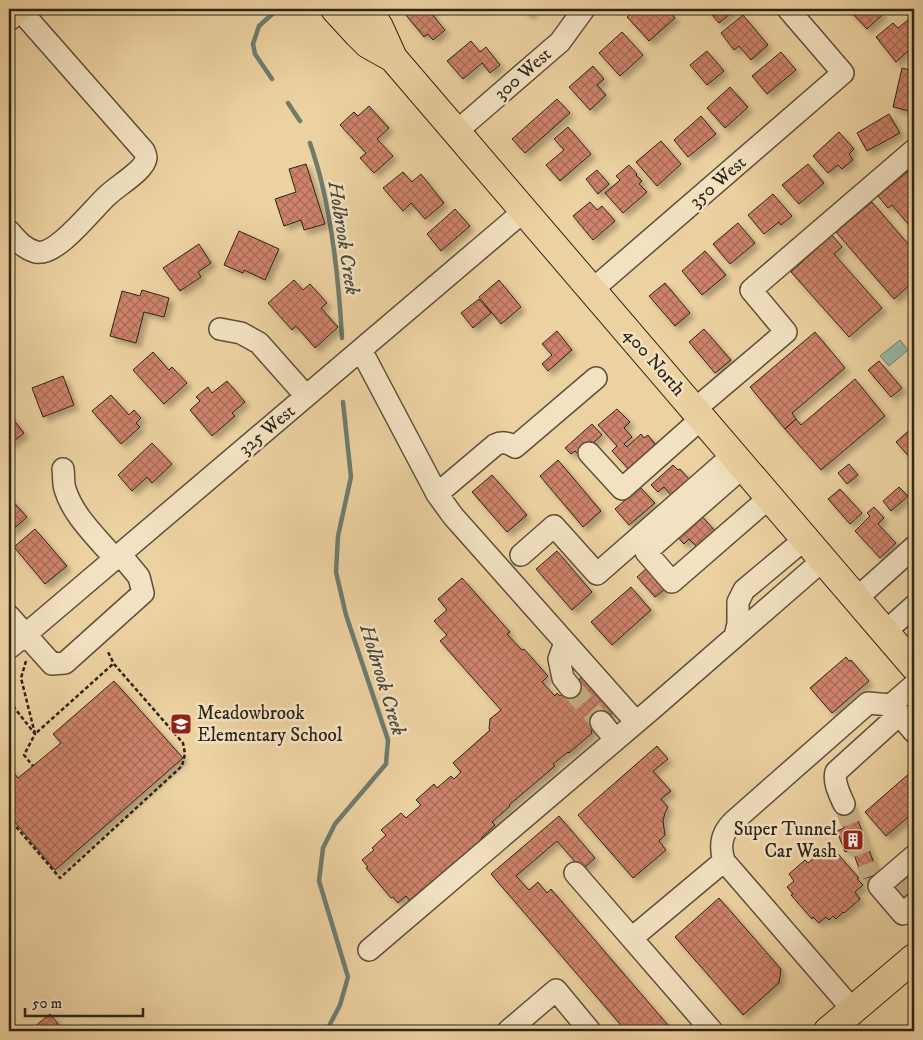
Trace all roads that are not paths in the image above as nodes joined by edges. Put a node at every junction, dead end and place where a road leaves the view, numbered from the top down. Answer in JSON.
{"nodes":[{"id":1,"x":18,"y":9,"type":"edge"},
{"id":2,"x":335,"y":9,"type":"edge"},
{"id":3,"x":368,"y":9,"type":"edge"},
{"id":4,"x":584,"y":9,"type":"edge"},
{"id":5,"x":788,"y":9,"type":"edge"},
{"id":6,"x":9,"y":16,"type":"edge"},
{"id":7,"x":393,"y":58,"type":"junction"},
{"id":8,"x":456,"y":132,"type":"junction"},
{"id":9,"x":914,"y":150,"type":"edge"},
{"id":10,"x":524,"y":211,"type":"junction"},
{"id":11,"x":9,"y":231,"type":"edge"},
{"id":12,"x":592,"y":290,"type":"junction"},
{"id":13,"x":220,"y":329,"type":"dead end"},
{"id":14,"x":361,"y":350,"type":"junction"},
{"id":15,"x":596,"y":378,"type":"dead end"},
{"id":16,"x":306,"y":396,"type":"junction"},
{"id":17,"x":698,"y":414,"type":"junction"},
{"id":18,"x":589,"y":453,"type":"dead end"},
{"id":19,"x":738,"y":461,"type":"junction"},
{"id":20,"x":63,"y":469,"type":"dead end"},
{"id":21,"x":438,"y":494,"type":"junction"},
{"id":22,"x":770,"y":498,"type":"junction"},
{"id":23,"x":805,"y":539,"type":"junction"},
{"id":24,"x":914,"y":547,"type":"edge"},
{"id":25,"x":520,"y":555,"type":"dead end"},
{"id":26,"x":118,"y":557,"type":"junction"},
{"id":27,"x":823,"y":560,"type":"junction"},
{"id":28,"x":856,"y":599,"type":"junction"},
{"id":29,"x":914,"y":606,"type":"edge"},
{"id":30,"x":9,"y":616,"type":"edge"},
{"id":31,"x":885,"y":632,"type":"junction"},
{"id":32,"x":735,"y":636,"type":"junction"},
{"id":33,"x":565,"y":643,"type":"junction"},
{"id":34,"x":20,"y":647,"type":"edge"},
{"id":35,"x":914,"y":666,"type":"edge"},
{"id":36,"x":914,"y":685,"type":"edge"},
{"id":37,"x":570,"y":687,"type":"tunnel mouth"},
{"id":38,"x":895,"y":710,"type":"junction"},
{"id":39,"x":601,"y":722,"type":"tunnel mouth"},
{"id":40,"x":636,"y":722,"type":"junction"},
{"id":41,"x":914,"y":732,"type":"edge"},
{"id":42,"x":615,"y":740,"type":"junction"},
{"id":43,"x":844,"y":804,"type":"tunnel mouth"},
{"id":44,"x":724,"y":861,"type":"junction"},
{"id":45,"x":575,"y":873,"type":"dead end"},
{"id":46,"x":632,"y":938,"type":"junction"},
{"id":47,"x":370,"y":950,"type":"dead end"},
{"id":48,"x":911,"y":968,"type":"edge"},
{"id":49,"x":853,"y":1010,"type":"junction"},
{"id":50,"x":588,"y":1030,"type":"edge"},
{"id":51,"x":508,"y":1031,"type":"edge"},
{"id":52,"x":712,"y":1031,"type":"edge"},
{"id":53,"x":828,"y":1031,"type":"edge"}],
"edges":[{"from":1,"to":6,"type":"main road"},
{"from":1,"to":11,"type":"street"},
{"from":2,"to":7,"type":"main road","name":"400 North"},
{"from":3,"to":7,"type":"main road","name":"400 North"},
{"from":4,"to":8,"type":"street","name":"300 West"},
{"from":5,"to":12,"type":"street","name":"350 West"},
{"from":7,"to":8,"type":"main road","name":"400 North"},
{"from":8,"to":10,"type":"main road","name":"400 North"},
{"from":9,"to":17,"type":"street"},
{"from":10,"to":12,"type":"main road","name":"400 North"},
{"from":10,"to":14,"type":"street","name":"325 West"},
{"from":12,"to":17,"type":"main road","name":"400 North"},
{"from":13,"to":16,"type":"street"},
{"from":14,"to":16,"type":"street","name":"325 West"},
{"from":14,"to":21,"type":"street"},
{"from":15,"to":21,"type":"street"},
{"from":16,"to":26,"type":"street","name":"325 West"},
{"from":17,"to":18,"type":"street"},
{"from":17,"to":19,"type":"main road","name":"400 North"},
{"from":19,"to":22,"type":"main road","name":"400 North"},
{"from":19,"to":22,"type":"street"},
{"from":19,"to":25,"type":"street"},
{"from":20,"to":26,"type":"street"},
{"from":21,"to":33,"type":"street"},
{"from":22,"to":23,"type":"main road","name":"400 North"},
{"from":23,"to":27,"type":"main road","name":"400 North"},
{"from":23,"to":32,"type":"street"},
{"from":24,"to":28,"type":"street"},
{"from":26,"to":34,"type":"street","name":"325 West"},
{"from":26,"to":34,"type":"street"},
{"from":27,"to":28,"type":"main road","name":"400 North"},
{"from":27,"to":32,"type":"street"},
{"from":28,"to":31,"type":"main road","name":"400 North"},
{"from":29,"to":31,"type":"street"},
{"from":30,"to":34,"type":"street"},
{"from":31,"to":35,"type":"main road","name":"400 North"},
{"from":32,"to":40,"type":"street"},
{"from":33,"to":37,"type":"street"},
{"from":33,"to":40,"type":"street"},
{"from":36,"to":38,"type":"street"},
{"from":38,"to":41,"type":"street"},
{"from":38,"to":43,"type":"street"},
{"from":38,"to":44,"type":"street"},
{"from":39,"to":42,"type":"street"},
{"from":40,"to":42,"type":"street"},
{"from":42,"to":47,"type":"street"},
{"from":44,"to":46,"type":"street"},
{"from":44,"to":49,"type":"street"},
{"from":45,"to":46,"type":"street"},
{"from":46,"to":52,"type":"street"},
{"from":48,"to":49,"type":"main road"},
{"from":49,"to":53,"type":"main road"},
{"from":50,"to":51,"type":"street"}]}
